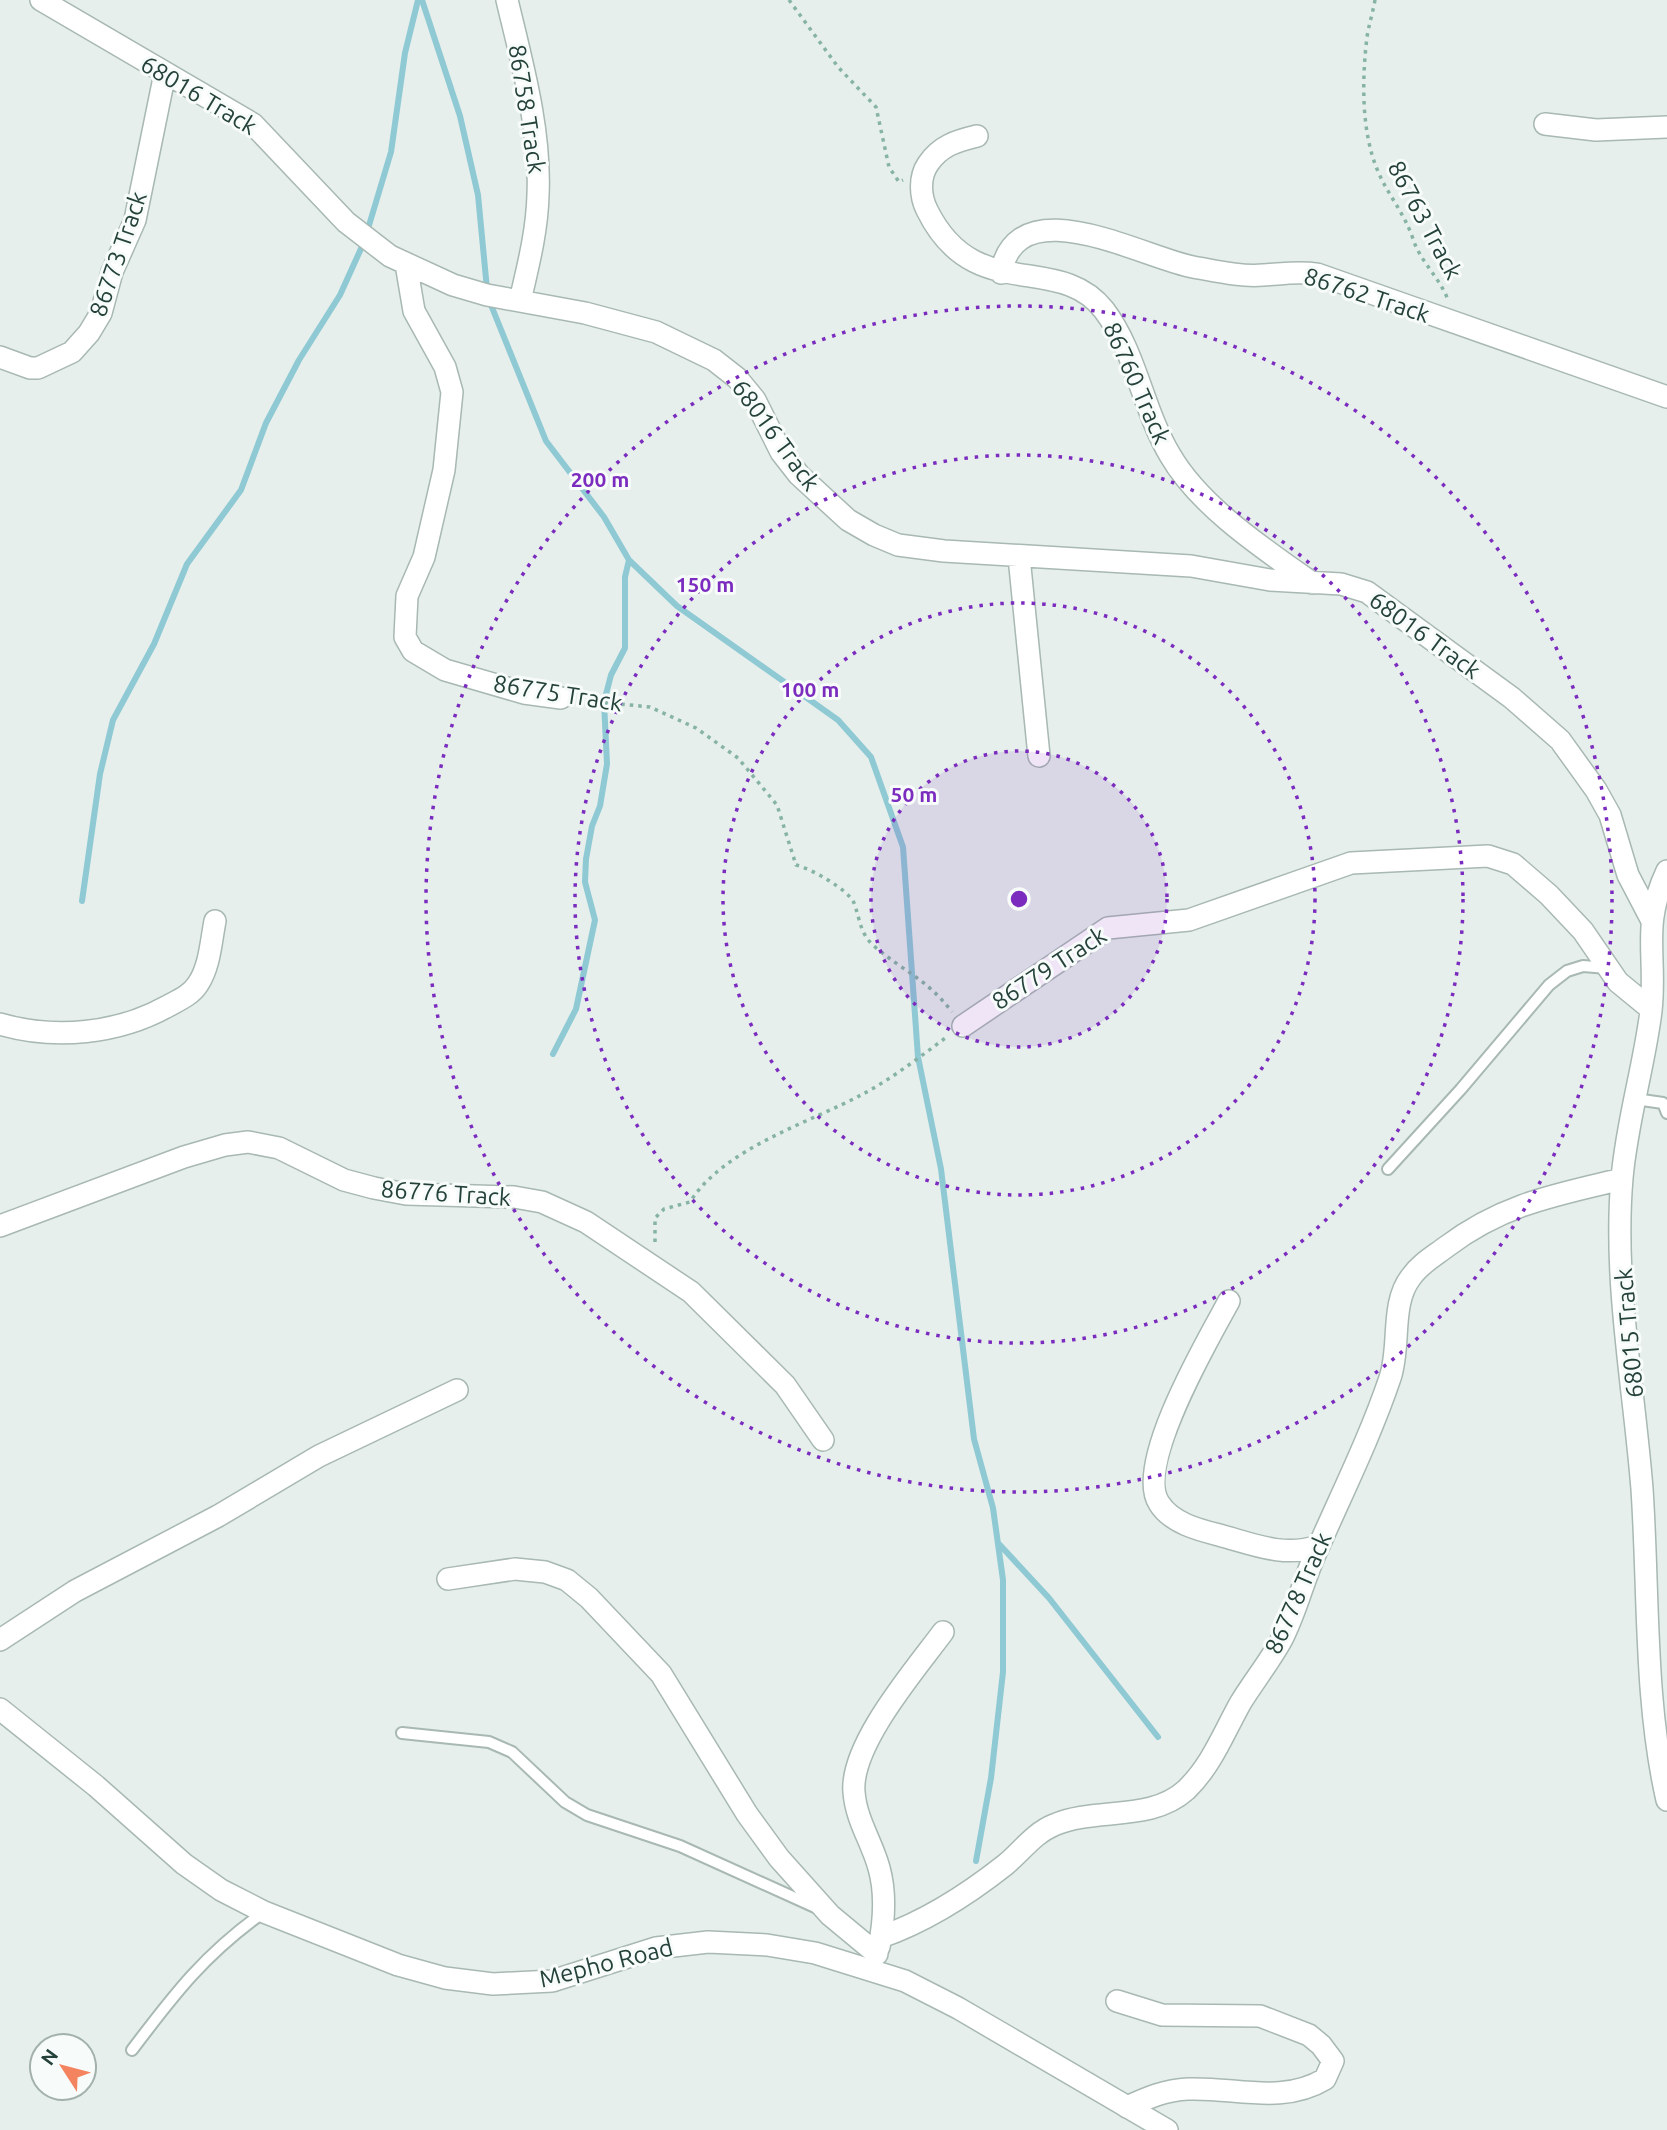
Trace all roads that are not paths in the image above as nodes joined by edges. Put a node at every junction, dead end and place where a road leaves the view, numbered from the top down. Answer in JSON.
{"nodes":[{"id":1,"x":41,"y":0,"type":"edge"},
{"id":2,"x":507,"y":0,"type":"edge"},
{"id":3,"x":165,"y":73,"type":"junction"},
{"id":4,"x":1545,"y":124,"type":"dead end"},
{"id":5,"x":1667,"y":127,"type":"edge"},
{"id":6,"x":977,"y":136,"type":"dead end"},
{"id":7,"x":406,"y":264,"type":"junction"},
{"id":8,"x":1001,"y":272,"type":"junction"},
{"id":9,"x":520,"y":301,"type":"junction"},
{"id":10,"x":0,"y":357,"type":"edge"},
{"id":11,"x":1667,"y":397,"type":"edge"},
{"id":12,"x":1019,"y":557,"type":"junction"},
{"id":13,"x":1313,"y":584,"type":"junction"},
{"id":14,"x":561,"y":698,"type":"road end"},
{"id":15,"x":1039,"y":755,"type":"dead end"},
{"id":16,"x":1667,"y":871,"type":"edge"},
{"id":17,"x":1651,"y":919,"type":"junction"},
{"id":18,"x":215,"y":921,"type":"dead end"},
{"id":19,"x":1607,"y":968,"type":"junction"},
{"id":20,"x":1651,"y":1009,"type":"junction"},
{"id":21,"x":0,"y":1024,"type":"edge"},
{"id":22,"x":963,"y":1026,"type":"road end"},
{"id":23,"x":1635,"y":1098,"type":"junction"},
{"id":24,"x":1666,"y":1107,"type":"edge"},
{"id":25,"x":1388,"y":1168,"type":"dead end"},
{"id":26,"x":1622,"y":1179,"type":"junction"},
{"id":27,"x":0,"y":1226,"type":"edge"},
{"id":28,"x":1229,"y":1301,"type":"dead end"},
{"id":29,"x":457,"y":1390,"type":"dead end"},
{"id":30,"x":823,"y":1440,"type":"dead end"},
{"id":31,"x":1318,"y":1546,"type":"junction"},
{"id":32,"x":447,"y":1579,"type":"dead end"},
{"id":33,"x":943,"y":1632,"type":"dead end"},
{"id":34,"x":0,"y":1640,"type":"edge"},
{"id":35,"x":0,"y":1709,"type":"edge"},
{"id":36,"x":402,"y":1733,"type":"dead end"},
{"id":37,"x":1667,"y":1800,"type":"edge"},
{"id":38,"x":264,"y":1912,"type":"junction"},
{"id":39,"x":830,"y":1914,"type":"junction"},
{"id":40,"x":877,"y":1954,"type":"junction"},
{"id":41,"x":1116,"y":2001,"type":"dead end"},
{"id":42,"x":132,"y":2050,"type":"dead end"},
{"id":43,"x":1127,"y":2108,"type":"junction"},
{"id":44,"x":1167,"y":2130,"type":"edge"}],
"edges":[{"from":1,"to":3,"type":"street","name":"68016 Track"},
{"from":2,"to":9,"type":"street","name":"86758 Track"},
{"from":3,"to":7,"type":"street","name":"68016 Track"},
{"from":3,"to":10,"type":"street","name":"86773 Track"},
{"from":4,"to":5,"type":"street"},
{"from":6,"to":8,"type":"street","name":"86760 Track"},
{"from":7,"to":9,"type":"street","name":"68016 Track"},
{"from":7,"to":14,"type":"street","name":"86775 Track"},
{"from":8,"to":11,"type":"street","name":"86762 Track"},
{"from":8,"to":13,"type":"street","name":"86760 Track"},
{"from":9,"to":12,"type":"street","name":"68016 Track"},
{"from":12,"to":13,"type":"street","name":"68016 Track"},
{"from":12,"to":15,"type":"street"},
{"from":13,"to":17,"type":"street","name":"68016 Track"},
{"from":16,"to":17,"type":"street","name":"68015 Track"},
{"from":17,"to":20,"type":"street","name":"68015 Track"},
{"from":18,"to":21,"type":"street"},
{"from":19,"to":20,"type":"street","name":"86779 Track"},
{"from":19,"to":22,"type":"street","name":"86779 Track"},
{"from":19,"to":25,"type":"lane"},
{"from":20,"to":23,"type":"street","name":"68015 Track"},
{"from":23,"to":24,"type":"lane"},
{"from":23,"to":26,"type":"street","name":"68015 Track"},
{"from":26,"to":31,"type":"street","name":"86778 Track"},
{"from":26,"to":37,"type":"street","name":"68015 Track"},
{"from":27,"to":30,"type":"street","name":"86776 Track"},
{"from":28,"to":31,"type":"street"},
{"from":29,"to":34,"type":"street"},
{"from":31,"to":40,"type":"street","name":"86778 Track"},
{"from":32,"to":39,"type":"street"},
{"from":33,"to":40,"type":"street"},
{"from":35,"to":38,"type":"street","name":"Mepho Road"},
{"from":36,"to":39,"type":"lane"},
{"from":38,"to":40,"type":"street","name":"Mepho Road"},
{"from":38,"to":42,"type":"lane"},
{"from":39,"to":40,"type":"street"},
{"from":40,"to":43,"type":"street","name":"Mepho Road"},
{"from":41,"to":43,"type":"street"},
{"from":43,"to":44,"type":"street","name":"Mepho Road"}]}
